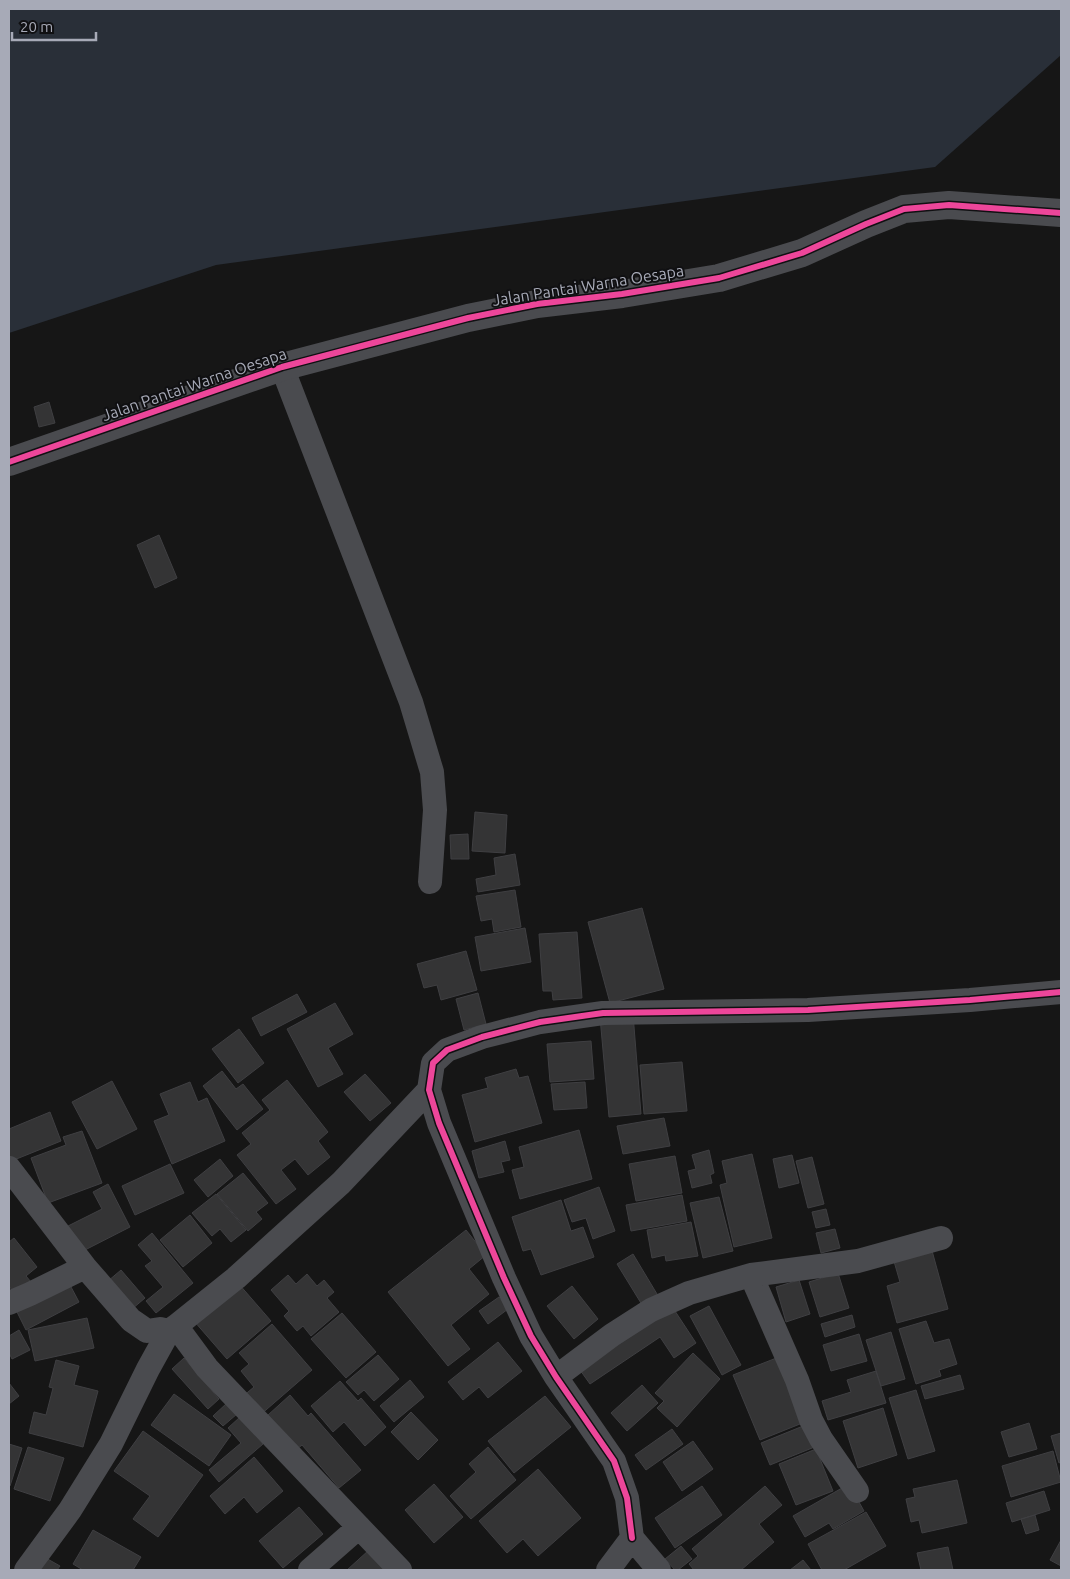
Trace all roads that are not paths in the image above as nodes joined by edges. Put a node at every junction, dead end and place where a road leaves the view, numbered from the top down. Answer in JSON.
{"nodes":[{"id":1,"x":1061,"y":213,"type":"edge"},
{"id":2,"x":282,"y":367,"type":"junction"},
{"id":3,"x":9,"y":462,"type":"edge"},
{"id":4,"x":430,"y":882,"type":"dead end"},
{"id":5,"x":1061,"y":992,"type":"edge"},
{"id":6,"x":429,"y":1090,"type":"junction"},
{"id":7,"x":9,"y":1168,"type":"edge"},
{"id":8,"x":941,"y":1238,"type":"dead end"},
{"id":9,"x":85,"y":1267,"type":"junction"},
{"id":10,"x":751,"y":1275,"type":"junction"},
{"id":11,"x":9,"y":1303,"type":"edge"},
{"id":12,"x":172,"y":1328,"type":"junction"},
{"id":13,"x":556,"y":1377,"type":"junction"},
{"id":14,"x":857,"y":1491,"type":"dead end"},
{"id":15,"x":359,"y":1527,"type":"junction"},
{"id":16,"x":632,"y":1538,"type":"junction"},
{"id":17,"x":26,"y":1570,"type":"edge"},
{"id":18,"x":310,"y":1570,"type":"edge"},
{"id":19,"x":400,"y":1570,"type":"edge"},
{"id":20,"x":608,"y":1570,"type":"edge"},
{"id":21,"x":659,"y":1570,"type":"edge"}],
"edges":[{"from":1,"to":2,"type":"street","name":"Jalan Pantai Warna Oesapa"},
{"from":2,"to":3,"type":"street","name":"Jalan Pantai Warna Oesapa"},
{"from":2,"to":4,"type":"street"},
{"from":5,"to":6,"type":"street"},
{"from":6,"to":12,"type":"street"},
{"from":6,"to":13,"type":"street"},
{"from":7,"to":9,"type":"street"},
{"from":8,"to":10,"type":"street"},
{"from":9,"to":11,"type":"street"},
{"from":9,"to":12,"type":"street"},
{"from":10,"to":13,"type":"street"},
{"from":10,"to":14,"type":"street"},
{"from":12,"to":15,"type":"street"},
{"from":12,"to":17,"type":"street"},
{"from":13,"to":16,"type":"street"},
{"from":15,"to":18,"type":"street"},
{"from":15,"to":19,"type":"street"},
{"from":16,"to":20,"type":"street"},
{"from":16,"to":21,"type":"street"}]}
